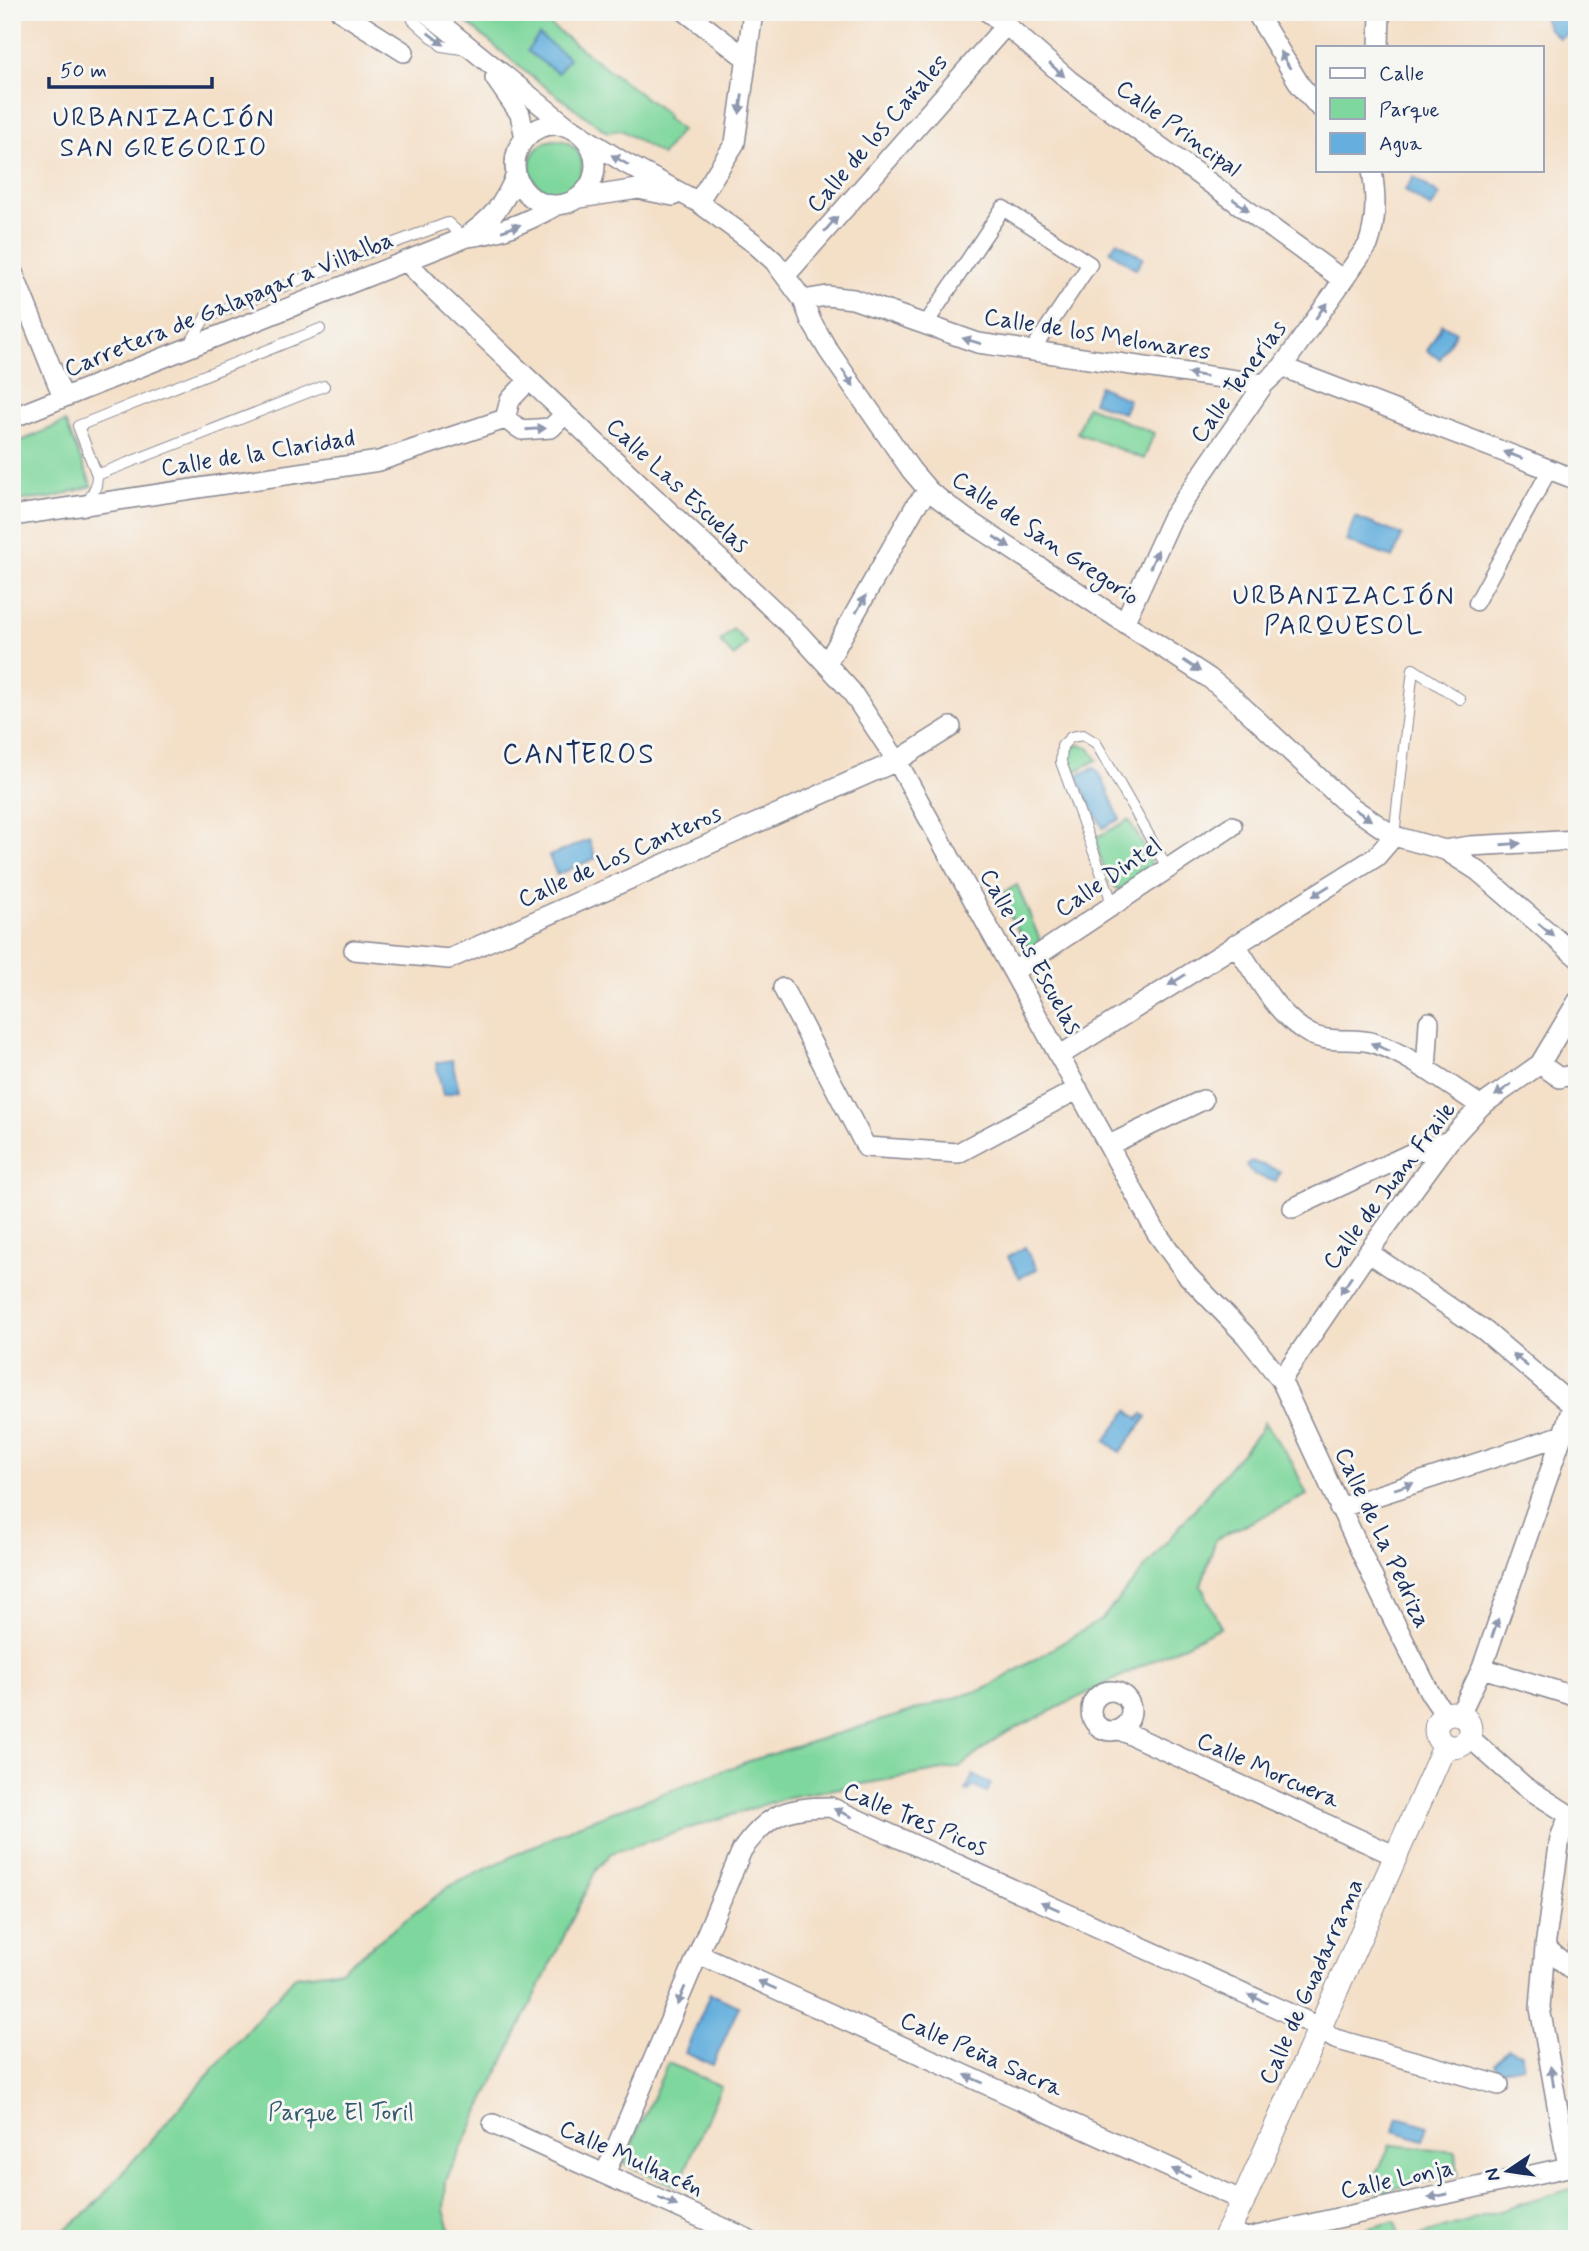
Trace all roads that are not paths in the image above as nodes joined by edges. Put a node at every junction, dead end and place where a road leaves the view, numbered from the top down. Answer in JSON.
{"nodes":[{"id":1,"x":341,"y":12,"type":"edge"},
{"id":2,"x":411,"y":12,"type":"edge"},
{"id":3,"x":426,"y":12,"type":"edge"},
{"id":4,"x":686,"y":12,"type":"edge"},
{"id":5,"x":753,"y":12,"type":"edge"},
{"id":6,"x":988,"y":12,"type":"edge"},
{"id":7,"x":1256,"y":12,"type":"edge"},
{"id":8,"x":1380,"y":12,"type":"edge"},
{"id":9,"x":1006,"y":25,"type":"junction"},
{"id":10,"x":1379,"y":46,"type":"edge"},
{"id":11,"x":471,"y":51,"type":"junction"},
{"id":12,"x":404,"y":52,"type":"dead end"},
{"id":13,"x":747,"y":59,"type":"junction"},
{"id":14,"x":1316,"y":104,"type":"edge"},
{"id":15,"x":567,"y":126,"type":"junction"},
{"id":16,"x":525,"y":138,"type":"junction"},
{"id":17,"x":587,"y":139,"type":"junction"},
{"id":18,"x":1372,"y":172,"type":"edge"},
{"id":19,"x":516,"y":175,"type":"junction"},
{"id":20,"x":580,"y":198,"type":"junction"},
{"id":21,"x":698,"y":202,"type":"junction"},
{"id":22,"x":554,"y":206,"type":"junction"},
{"id":23,"x":464,"y":238,"type":"junction"},
{"id":24,"x":406,"y":261,"type":"junction"},
{"id":25,"x":12,"y":270,"type":"edge"},
{"id":26,"x":786,"y":275,"type":"junction"},
{"id":27,"x":1343,"y":280,"type":"junction"},
{"id":28,"x":803,"y":300,"type":"junction"},
{"id":29,"x":925,"y":325,"type":"junction"},
{"id":30,"x":320,"y":328,"type":"dead end"},
{"id":31,"x":186,"y":348,"type":"junction"},
{"id":32,"x":1031,"y":352,"type":"junction"},
{"id":33,"x":1282,"y":367,"type":"junction"},
{"id":34,"x":528,"y":380,"type":"junction"},
{"id":35,"x":1264,"y":384,"type":"junction"},
{"id":36,"x":324,"y":386,"type":"dead end"},
{"id":37,"x":63,"y":397,"type":"junction"},
{"id":38,"x":565,"y":414,"type":"junction"},
{"id":39,"x":12,"y":418,"type":"edge"},
{"id":40,"x":505,"y":419,"type":"junction"},
{"id":41,"x":1550,"y":469,"type":"junction"},
{"id":42,"x":97,"y":475,"type":"junction"},
{"id":43,"x":1577,"y":480,"type":"edge"},
{"id":44,"x":929,"y":491,"type":"junction"},
{"id":45,"x":87,"y":505,"type":"junction"},
{"id":46,"x":12,"y":516,"type":"edge"},
{"id":47,"x":1476,"y":603,"type":"dead end"},
{"id":48,"x":1125,"y":621,"type":"junction"},
{"id":49,"x":827,"y":663,"type":"junction"},
{"id":50,"x":1460,"y":699,"type":"dead end"},
{"id":51,"x":951,"y":727,"type":"dead end"},
{"id":52,"x":897,"y":761,"type":"junction"},
{"id":53,"x":1232,"y":826,"type":"dead end"},
{"id":54,"x":1394,"y":836,"type":"junction"},
{"id":55,"x":1577,"y":840,"type":"edge"},
{"id":56,"x":1445,"y":850,"type":"junction"},
{"id":57,"x":1168,"y":869,"type":"junction"},
{"id":58,"x":1113,"y":905,"type":"junction"},
{"id":59,"x":1235,"y":944,"type":"junction"},
{"id":60,"x":354,"y":950,"type":"dead end"},
{"id":61,"x":1577,"y":957,"type":"edge"},
{"id":62,"x":1014,"y":971,"type":"junction"},
{"id":63,"x":783,"y":988,"type":"dead end"},
{"id":64,"x":1577,"y":1002,"type":"edge"},
{"id":65,"x":1429,"y":1022,"type":"dead end"},
{"id":66,"x":1059,"y":1056,"type":"junction"},
{"id":67,"x":1540,"y":1064,"type":"junction"},
{"id":68,"x":1426,"y":1070,"type":"junction"},
{"id":69,"x":1577,"y":1073,"type":"edge"},
{"id":70,"x":1078,"y":1089,"type":"junction"},
{"id":71,"x":1203,"y":1100,"type":"dead end"},
{"id":72,"x":1481,"y":1106,"type":"junction"},
{"id":73,"x":1449,"y":1141,"type":"junction"},
{"id":74,"x":1109,"y":1145,"type":"junction"},
{"id":75,"x":1293,"y":1208,"type":"dead end"},
{"id":76,"x":1368,"y":1252,"type":"junction"},
{"id":77,"x":1281,"y":1380,"type":"junction"},
{"id":78,"x":1574,"y":1407,"type":"edge"},
{"id":79,"x":1563,"y":1435,"type":"junction"},
{"id":80,"x":1339,"y":1508,"type":"junction"},
{"id":81,"x":1482,"y":1668,"type":"junction"},
{"id":82,"x":1577,"y":1697,"type":"edge"},
{"id":83,"x":1452,"y":1714,"type":"junction"},
{"id":84,"x":1120,"y":1730,"type":"dead end"},
{"id":85,"x":1469,"y":1737,"type":"junction"},
{"id":86,"x":1445,"y":1745,"type":"junction"},
{"id":87,"x":1573,"y":1818,"type":"edge"},
{"id":88,"x":1396,"y":1856,"type":"junction"},
{"id":89,"x":1577,"y":1934,"type":"edge"},
{"id":90,"x":1545,"y":1947,"type":"junction"},
{"id":91,"x":699,"y":1954,"type":"junction"},
{"id":92,"x":1571,"y":1969,"type":"edge"},
{"id":93,"x":1319,"y":2029,"type":"junction"},
{"id":94,"x":1499,"y":2085,"type":"dead end"},
{"id":95,"x":493,"y":2124,"type":"dead end"},
{"id":96,"x":1572,"y":2166,"type":"edge"},
{"id":97,"x":605,"y":2174,"type":"junction"},
{"id":98,"x":1243,"y":2201,"type":"junction"},
{"id":99,"x":1226,"y":2235,"type":"edge"},
{"id":100,"x":748,"y":2239,"type":"edge"}],
"edges":[{"from":1,"to":12,"type":"street"},
{"from":2,"to":11,"type":"lane","one_way":true},
{"from":3,"to":11,"type":"street"},
{"from":4,"to":13,"type":"street"},
{"from":5,"to":13,"type":"street"},
{"from":6,"to":9,"type":"street","name":"Calle Principal"},
{"from":14,"to":7,"type":"street","one_way":true},
{"from":8,"to":10,"type":"street"},
{"from":26,"to":9,"type":"street","name":"Calle de los Cañales","one_way":true},
{"from":9,"to":27,"type":"street","name":"Calle Principal","one_way":true},
{"from":11,"to":15,"type":"street"},
{"from":11,"to":16,"type":"street"},
{"from":13,"to":21,"type":"street","one_way":true},
{"from":15,"to":16,"type":"street"},
{"from":15,"to":17,"type":"street"},
{"from":16,"to":19,"type":"street"},
{"from":17,"to":20,"type":"street"},
{"from":21,"to":17,"type":"street","name":"Calle de San Gregorio","one_way":true},
{"from":18,"to":27,"type":"street","name":"Calle Tenerías"},
{"from":19,"to":22,"type":"street"},
{"from":19,"to":23,"type":"street","name":"Carretera de Galapagar a Villalba"},
{"from":20,"to":21,"type":"street","name":"Calle de San Gregorio"},
{"from":20,"to":22,"type":"street"},
{"from":21,"to":26,"type":"street","name":"Calle de San Gregorio"},
{"from":23,"to":22,"type":"street","name":"Carretera de Galapagar a Villalba","one_way":true},
{"from":23,"to":24,"type":"street","name":"Carretera de Galapagar a Villalba"},
{"from":23,"to":31,"type":"lane"},
{"from":24,"to":31,"type":"street","name":"Carretera de Galapagar a Villalba"},
{"from":24,"to":34,"type":"street","name":"Calle Las Escuelas"},
{"from":25,"to":37,"type":"street"},
{"from":26,"to":28,"type":"street","name":"Calle de San Gregorio"},
{"from":33,"to":27,"type":"street","name":"Calle Tenerías","one_way":true},
{"from":28,"to":29,"type":"street","name":"Calle de los Melonares"},
{"from":28,"to":44,"type":"street","name":"Calle de San Gregorio","one_way":true},
{"from":32,"to":29,"type":"street","name":"Calle de los Melonares","one_way":true},
{"from":29,"to":32,"type":"street"},
{"from":30,"to":42,"type":"lane"},
{"from":31,"to":37,"type":"street","name":"Carretera de Galapagar a Villalba"},
{"from":35,"to":32,"type":"street","name":"Calle de los Melonares","one_way":true},
{"from":33,"to":35,"type":"street","name":"Calle Tenerías"},
{"from":41,"to":33,"type":"street","one_way":true},
{"from":34,"to":38,"type":"street","name":"Calle Las Escuelas"},
{"from":34,"to":40,"type":"street"},
{"from":48,"to":35,"type":"street","name":"Calle Tenerías","one_way":true},
{"from":36,"to":42,"type":"lane"},
{"from":37,"to":39,"type":"street","name":"Carretera de Galapagar a Villalba"},
{"from":40,"to":38,"type":"street","one_way":true},
{"from":38,"to":49,"type":"street","name":"Calle Las Escuelas"},
{"from":40,"to":45,"type":"street","name":"Calle de la Claridad"},
{"from":41,"to":43,"type":"street"},
{"from":41,"to":47,"type":"street"},
{"from":42,"to":45,"type":"lane"},
{"from":44,"to":48,"type":"street","name":"Calle de San Gregorio","one_way":true},
{"from":49,"to":44,"type":"street","one_way":true},
{"from":45,"to":46,"type":"street","name":"Calle de la Claridad"},
{"from":48,"to":54,"type":"street","name":"Calle de San Gregorio","one_way":true},
{"from":49,"to":52,"type":"street","name":"Calle Las Escuelas"},
{"from":50,"to":54,"type":"lane"},
{"from":51,"to":52,"type":"street"},
{"from":52,"to":60,"type":"street","name":"Calle de Los Canteros"},
{"from":52,"to":62,"type":"street","name":"Calle Las Escuelas"},
{"from":53,"to":57,"type":"street","name":"Calle Dintel"},
{"from":54,"to":56,"type":"street","name":"Calle de San Gregorio"},
{"from":54,"to":59,"type":"street","one_way":true},
{"from":56,"to":55,"type":"street","name":"Calle de San Gregorio","one_way":true},
{"from":56,"to":61,"type":"street","name":"Calle de San Gregorio","one_way":true},
{"from":57,"to":58,"type":"street","name":"Calle Dintel"},
{"from":57,"to":58,"type":"lane"},
{"from":58,"to":62,"type":"street","name":"Calle Dintel"},
{"from":59,"to":66,"type":"street","name":"Calle Las Escuelas","one_way":true},
{"from":68,"to":59,"type":"street","one_way":true},
{"from":62,"to":66,"type":"street","name":"Calle Las Escuelas"},
{"from":63,"to":70,"type":"street"},
{"from":64,"to":67,"type":"street","name":"Calle de Juan Fraile"},
{"from":65,"to":68,"type":"street"},
{"from":66,"to":70,"type":"street","name":"Calle Las Escuelas"},
{"from":67,"to":69,"type":"street"},
{"from":67,"to":72,"type":"street","name":"Calle de Juan Fraile","one_way":true},
{"from":68,"to":72,"type":"street"},
{"from":70,"to":74,"type":"street","name":"Calle Las Escuelas"},
{"from":71,"to":74,"type":"street"},
{"from":72,"to":73,"type":"street","name":"Calle de Juan Fraile"},
{"from":73,"to":75,"type":"street"},
{"from":73,"to":76,"type":"street","name":"Calle de Juan Fraile"},
{"from":74,"to":77,"type":"street","name":"Calle Las Escuelas"},
{"from":76,"to":77,"type":"street","name":"Calle de Juan Fraile","one_way":true},
{"from":78,"to":76,"type":"street","one_way":true},
{"from":77,"to":80,"type":"street","name":"Calle de La Pedriza"},
{"from":78,"to":79,"type":"street"},
{"from":80,"to":79,"type":"street","one_way":true},
{"from":81,"to":79,"type":"street","one_way":true},
{"from":80,"to":83,"type":"street","name":"Calle de La Pedriza"},
{"from":81,"to":82,"type":"street"},
{"from":81,"to":83,"type":"street"},
{"from":83,"to":85,"type":"street"},
{"from":83,"to":86,"type":"street"},
{"from":84,"to":88,"type":"street","name":"Calle Morcuera"},
{"from":85,"to":86,"type":"street"},
{"from":85,"to":87,"type":"street"},
{"from":86,"to":88,"type":"street","name":"Calle de Guadarrama"},
{"from":87,"to":90,"type":"street"},
{"from":88,"to":93,"type":"street","name":"Calle de Guadarrama"},
{"from":89,"to":92,"type":"lane"},
{"from":90,"to":92,"type":"street"},
{"from":96,"to":90,"type":"street","one_way":true},
{"from":93,"to":91,"type":"street","name":"Calle Tres Picos","one_way":true},
{"from":91,"to":97,"type":"street","name":"Calle Tres Picos","one_way":true},
{"from":98,"to":91,"type":"street","name":"Calle Peña Sacra","one_way":true},
{"from":93,"to":94,"type":"street","name":"Calle Tres Picos"},
{"from":93,"to":98,"type":"street","name":"Calle de Guadarrama"},
{"from":95,"to":97,"type":"street","name":"Calle Mulhacén"},
{"from":96,"to":99,"type":"street","name":"Calle Lonja","one_way":true},
{"from":97,"to":100,"type":"street","name":"Calle Mulhacén","one_way":true},
{"from":98,"to":99,"type":"street","name":"Calle de Guadarrama"}]}
